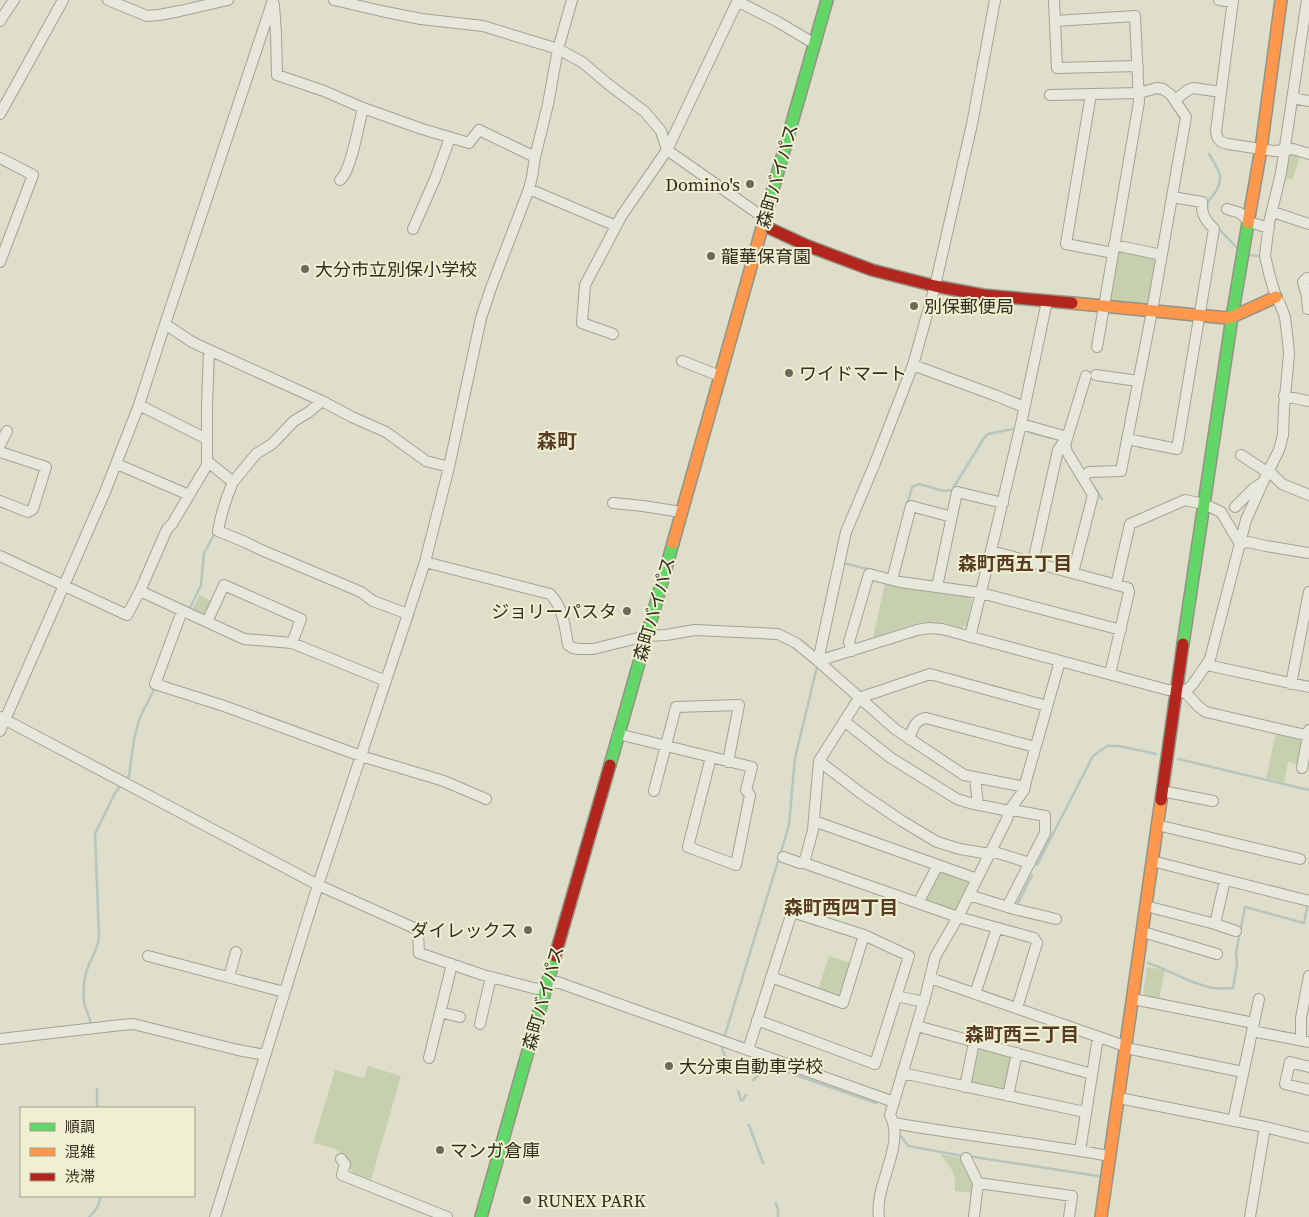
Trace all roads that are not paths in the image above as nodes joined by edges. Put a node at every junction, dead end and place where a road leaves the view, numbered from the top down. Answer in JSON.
{"nodes":[{"id":1,"x":14,"y":0,"type":"edge"},
{"id":2,"x":64,"y":0,"type":"edge"},
{"id":3,"x":108,"y":0,"type":"edge"},
{"id":4,"x":228,"y":0,"type":"edge"},
{"id":5,"x":273,"y":0,"type":"edge"},
{"id":6,"x":334,"y":0,"type":"edge"},
{"id":7,"x":572,"y":0,"type":"edge"},
{"id":8,"x":738,"y":0,"type":"edge"},
{"id":9,"x":827,"y":0,"type":"edge"},
{"id":10,"x":995,"y":0,"type":"edge"},
{"id":11,"x":1054,"y":0,"type":"edge"},
{"id":12,"x":1220,"y":0,"type":"edge"},
{"id":13,"x":1282,"y":0,"type":"edge"},
{"id":14,"x":1307,"y":0,"type":"edge"},
{"id":15,"x":1233,"y":1,"type":"edge"},
{"id":16,"x":0,"y":21,"type":"edge"},
{"id":17,"x":1055,"y":21,"type":"junction"},
{"id":18,"x":815,"y":44,"type":"junction"},
{"id":19,"x":558,"y":49,"type":"junction"},
{"id":20,"x":1138,"y":66,"type":"junction"},
{"id":21,"x":1221,"y":92,"type":"junction"},
{"id":22,"x":1139,"y":93,"type":"junction"},
{"id":23,"x":1091,"y":94,"type":"junction"},
{"id":24,"x":1050,"y":95,"type":"dead end"},
{"id":25,"x":1292,"y":98,"type":"junction"},
{"id":26,"x":1175,"y":100,"type":"junction"},
{"id":27,"x":1309,"y":101,"type":"edge"},
{"id":28,"x":363,"y":108,"type":"junction"},
{"id":29,"x":0,"y":114,"type":"edge"},
{"id":30,"x":450,"y":138,"type":"junction"},
{"id":31,"x":1262,"y":149,"type":"junction"},
{"id":32,"x":667,"y":150,"type":"junction"},
{"id":33,"x":1284,"y":150,"type":"junction"},
{"id":34,"x":1309,"y":154,"type":"edge"},
{"id":35,"x":534,"y":157,"type":"junction"},
{"id":36,"x":1,"y":161,"type":"edge"},
{"id":37,"x":340,"y":180,"type":"dead end"},
{"id":38,"x":529,"y":189,"type":"junction"},
{"id":39,"x":1172,"y":197,"type":"junction"},
{"id":40,"x":1227,"y":209,"type":"dead end"},
{"id":41,"x":1273,"y":212,"type":"junction"},
{"id":42,"x":1249,"y":222,"type":"junction"},
{"id":43,"x":1309,"y":224,"type":"edge"},
{"id":44,"x":768,"y":225,"type":"junction"},
{"id":45,"x":616,"y":226,"type":"junction"},
{"id":46,"x":1268,"y":228,"type":"junction"},
{"id":47,"x":413,"y":229,"type":"dead end"},
{"id":48,"x":1114,"y":249,"type":"junction"},
{"id":49,"x":1162,"y":254,"type":"junction"},
{"id":50,"x":0,"y":262,"type":"edge"},
{"id":51,"x":1309,"y":278,"type":"edge"},
{"id":52,"x":935,"y":286,"type":"junction"},
{"id":53,"x":1276,"y":297,"type":"junction"},
{"id":54,"x":1047,"y":301,"type":"junction"},
{"id":55,"x":1104,"y":306,"type":"junction"},
{"id":56,"x":1309,"y":310,"type":"edge"},
{"id":57,"x":1152,"y":311,"type":"junction"},
{"id":58,"x":1198,"y":315,"type":"junction"},
{"id":59,"x":1232,"y":317,"type":"junction"},
{"id":60,"x":165,"y":324,"type":"junction"},
{"id":61,"x":613,"y":334,"type":"dead end"},
{"id":62,"x":1096,"y":346,"type":"dead end"},
{"id":63,"x":209,"y":350,"type":"junction"},
{"id":64,"x":682,"y":361,"type":"dead end"},
{"id":65,"x":912,"y":364,"type":"junction"},
{"id":66,"x":720,"y":376,"type":"junction"},
{"id":67,"x":1138,"y":381,"type":"junction"},
{"id":68,"x":1284,"y":396,"type":"junction"},
{"id":69,"x":1308,"y":400,"type":"edge"},
{"id":70,"x":322,"y":401,"type":"junction"},
{"id":71,"x":139,"y":405,"type":"junction"},
{"id":72,"x":1024,"y":408,"type":"junction"},
{"id":73,"x":1021,"y":424,"type":"junction"},
{"id":74,"x":7,"y":431,"type":"dead end"},
{"id":75,"x":1067,"y":437,"type":"junction"},
{"id":76,"x":207,"y":439,"type":"junction"},
{"id":77,"x":1127,"y":439,"type":"junction"},
{"id":78,"x":0,"y":445,"type":"edge"},
{"id":79,"x":0,"y":452,"type":"edge"},
{"id":80,"x":1241,"y":455,"type":"dead end"},
{"id":81,"x":206,"y":461,"type":"junction"},
{"id":82,"x":116,"y":464,"type":"junction"},
{"id":83,"x":449,"y":467,"type":"junction"},
{"id":84,"x":1269,"y":471,"type":"junction"},
{"id":85,"x":1088,"y":474,"type":"dead end"},
{"id":86,"x":233,"y":482,"type":"junction"},
{"id":87,"x":1263,"y":482,"type":"junction"},
{"id":88,"x":189,"y":494,"type":"junction"},
{"id":89,"x":1309,"y":495,"type":"edge"},
{"id":90,"x":0,"y":501,"type":"edge"},
{"id":91,"x":1003,"y":502,"type":"junction"},
{"id":92,"x":613,"y":503,"type":"dead end"},
{"id":93,"x":1204,"y":504,"type":"junction"},
{"id":94,"x":1235,"y":507,"type":"dead end"},
{"id":95,"x":681,"y":512,"type":"junction"},
{"id":96,"x":952,"y":517,"type":"junction"},
{"id":97,"x":1240,"y":544,"type":"junction"},
{"id":98,"x":992,"y":551,"type":"junction"},
{"id":99,"x":1309,"y":552,"type":"edge"},
{"id":100,"x":0,"y":556,"type":"edge"},
{"id":101,"x":425,"y":562,"type":"junction"},
{"id":102,"x":1033,"y":562,"type":"junction"},
{"id":103,"x":1073,"y":574,"type":"junction"},
{"id":104,"x":892,"y":580,"type":"junction"},
{"id":105,"x":1116,"y":585,"type":"junction"},
{"id":106,"x":64,"y":586,"type":"junction"},
{"id":107,"x":936,"y":587,"type":"junction"},
{"id":108,"x":140,"y":590,"type":"junction"},
{"id":109,"x":1309,"y":592,"type":"edge"},
{"id":110,"x":981,"y":593,"type":"junction"},
{"id":111,"x":182,"y":611,"type":"junction"},
{"id":112,"x":408,"y":614,"type":"junction"},
{"id":113,"x":207,"y":622,"type":"junction"},
{"id":114,"x":1121,"y":630,"type":"junction"},
{"id":115,"x":646,"y":636,"type":"junction"},
{"id":116,"x":970,"y":637,"type":"junction"},
{"id":117,"x":292,"y":643,"type":"junction"},
{"id":118,"x":852,"y":651,"type":"junction"},
{"id":119,"x":818,"y":661,"type":"junction"},
{"id":120,"x":1060,"y":661,"type":"junction"},
{"id":121,"x":1206,"y":665,"type":"junction"},
{"id":122,"x":1110,"y":674,"type":"junction"},
{"id":123,"x":386,"y":681,"type":"junction"},
{"id":124,"x":1291,"y":684,"type":"junction"},
{"id":125,"x":1309,"y":688,"type":"edge"},
{"id":126,"x":1179,"y":691,"type":"junction"},
{"id":127,"x":859,"y":698,"type":"junction"},
{"id":128,"x":1047,"y":706,"type":"junction"},
{"id":129,"x":3,"y":719,"type":"edge"},
{"id":130,"x":844,"y":721,"type":"junction"},
{"id":131,"x":0,"y":731,"type":"edge"},
{"id":132,"x":1309,"y":733,"type":"edge"},
{"id":133,"x":618,"y":734,"type":"junction"},
{"id":134,"x":909,"y":739,"type":"junction"},
{"id":135,"x":666,"y":746,"type":"junction"},
{"id":136,"x":1035,"y":747,"type":"junction"},
{"id":137,"x":361,"y":756,"type":"junction"},
{"id":138,"x":711,"y":757,"type":"junction"},
{"id":139,"x":819,"y":761,"type":"junction"},
{"id":140,"x":728,"y":762,"type":"junction"},
{"id":141,"x":1302,"y":768,"type":"dead end"},
{"id":142,"x":976,"y":777,"type":"junction"},
{"id":143,"x":1024,"y":787,"type":"junction"},
{"id":144,"x":1162,"y":790,"type":"junction"},
{"id":145,"x":654,"y":791,"type":"dead end"},
{"id":146,"x":486,"y":799,"type":"dead end"},
{"id":147,"x":1213,"y":801,"type":"dead end"},
{"id":148,"x":978,"y":805,"type":"junction"},
{"id":149,"x":1009,"y":811,"type":"junction"},
{"id":150,"x":814,"y":821,"type":"junction"},
{"id":151,"x":1157,"y":825,"type":"junction"},
{"id":152,"x":990,"y":853,"type":"junction"},
{"id":153,"x":783,"y":857,"type":"dead end"},
{"id":154,"x":1152,"y":861,"type":"junction"},
{"id":155,"x":1293,"y":861,"type":"dead end"},
{"id":156,"x":804,"y":863,"type":"junction"},
{"id":157,"x":1030,"y":863,"type":"junction"},
{"id":158,"x":938,"y":865,"type":"junction"},
{"id":159,"x":977,"y":879,"type":"junction"},
{"id":160,"x":1225,"y":880,"type":"junction"},
{"id":161,"x":318,"y":885,"type":"junction"},
{"id":162,"x":969,"y":895,"type":"junction"},
{"id":163,"x":1309,"y":901,"type":"edge"},
{"id":164,"x":918,"y":903,"type":"junction"},
{"id":165,"x":1146,"y":906,"type":"junction"},
{"id":166,"x":1007,"y":907,"type":"junction"},
{"id":167,"x":958,"y":917,"type":"junction"},
{"id":168,"x":1056,"y":919,"type":"dead end"},
{"id":169,"x":1215,"y":924,"type":"junction"},
{"id":170,"x":997,"y":928,"type":"junction"},
{"id":171,"x":1236,"y":931,"type":"dead end"},
{"id":172,"x":1143,"y":932,"type":"junction"},
{"id":173,"x":864,"y":935,"type":"junction"},
{"id":174,"x":236,"y":952,"type":"dead end"},
{"id":175,"x":1217,"y":954,"type":"dead end"},
{"id":176,"x":148,"y":956,"type":"dead end"},
{"id":177,"x":452,"y":964,"type":"junction"},
{"id":178,"x":1309,"y":976,"type":"edge"},
{"id":179,"x":229,"y":977,"type":"junction"},
{"id":180,"x":491,"y":977,"type":"junction"},
{"id":181,"x":771,"y":977,"type":"junction"},
{"id":182,"x":930,"y":978,"type":"junction"},
{"id":183,"x":546,"y":986,"type":"junction"},
{"id":184,"x":284,"y":992,"type":"junction"},
{"id":185,"x":975,"y":994,"type":"junction"},
{"id":186,"x":896,"y":996,"type":"junction"},
{"id":187,"x":1307,"y":997,"type":"edge"},
{"id":188,"x":1133,"y":999,"type":"junction"},
{"id":189,"x":1259,"y":999,"type":"dead end"},
{"id":190,"x":924,"y":1002,"type":"junction"},
{"id":191,"x":1017,"y":1008,"type":"junction"},
{"id":192,"x":440,"y":1012,"type":"junction"},
{"id":193,"x":460,"y":1017,"type":"dead end"},
{"id":194,"x":757,"y":1020,"type":"junction"},
{"id":195,"x":480,"y":1024,"type":"dead end"},
{"id":196,"x":917,"y":1026,"type":"junction"},
{"id":197,"x":1253,"y":1027,"type":"junction"},
{"id":198,"x":1098,"y":1036,"type":"junction"},
{"id":199,"x":0,"y":1039,"type":"edge"},
{"id":200,"x":1305,"y":1041,"type":"edge"},
{"id":201,"x":974,"y":1042,"type":"junction"},
{"id":202,"x":1126,"y":1048,"type":"junction"},
{"id":203,"x":748,"y":1050,"type":"junction"},
{"id":204,"x":1017,"y":1053,"type":"junction"},
{"id":205,"x":265,"y":1055,"type":"junction"},
{"id":206,"x":429,"y":1058,"type":"dead end"},
{"id":207,"x":1309,"y":1067,"type":"edge"},
{"id":208,"x":1243,"y":1072,"type":"junction"},
{"id":209,"x":902,"y":1073,"type":"junction"},
{"id":210,"x":1092,"y":1074,"type":"junction"},
{"id":211,"x":965,"y":1087,"type":"junction"},
{"id":212,"x":1309,"y":1090,"type":"edge"},
{"id":213,"x":1008,"y":1096,"type":"junction"},
{"id":214,"x":1119,"y":1098,"type":"junction"},
{"id":215,"x":894,"y":1102,"type":"junction"},
{"id":216,"x":1085,"y":1112,"type":"junction"},
{"id":217,"x":1233,"y":1121,"type":"junction"},
{"id":218,"x":894,"y":1123,"type":"junction"},
{"id":219,"x":1265,"y":1128,"type":"junction"},
{"id":220,"x":1309,"y":1138,"type":"edge"},
{"id":221,"x":1080,"y":1151,"type":"junction"},
{"id":222,"x":1110,"y":1156,"type":"junction"},
{"id":223,"x":966,"y":1158,"type":"dead end"},
{"id":224,"x":341,"y":1159,"type":"dead end"},
{"id":225,"x":978,"y":1183,"type":"junction"},
{"id":226,"x":215,"y":1217,"type":"edge"},
{"id":227,"x":447,"y":1217,"type":"edge"},
{"id":228,"x":481,"y":1217,"type":"edge"},
{"id":229,"x":879,"y":1217,"type":"edge"},
{"id":230,"x":974,"y":1217,"type":"edge"},
{"id":231,"x":1069,"y":1217,"type":"edge"},
{"id":232,"x":1100,"y":1217,"type":"edge"},
{"id":233,"x":1250,"y":1217,"type":"edge"}],
"edges":[{"from":1,"to":16,"type":"street"},
{"from":2,"to":29,"type":"street"},
{"from":3,"to":4,"type":"street"},
{"from":5,"to":28,"type":"street"},
{"from":5,"to":60,"type":"street"},
{"from":6,"to":19,"type":"street"},
{"from":7,"to":19,"type":"street"},
{"from":8,"to":18,"type":"street"},
{"from":8,"to":32,"type":"street"},
{"from":9,"to":18,"type":"street","name":"森町バイパス"},
{"from":10,"to":52,"type":"street"},
{"from":11,"to":17,"type":"street"},
{"from":12,"to":15,"type":"street"},
{"from":13,"to":31,"type":"street"},
{"from":14,"to":25,"type":"street"},
{"from":15,"to":21,"type":"street"},
{"from":17,"to":20,"type":"street"},
{"from":17,"to":20,"type":"street"},
{"from":18,"to":44,"type":"street","name":"森町バイパス"},
{"from":19,"to":32,"type":"street"},
{"from":19,"to":35,"type":"street"},
{"from":20,"to":22,"type":"street"},
{"from":21,"to":26,"type":"street"},
{"from":21,"to":31,"type":"street"},
{"from":22,"to":23,"type":"street"},
{"from":22,"to":26,"type":"street"},
{"from":22,"to":48,"type":"street"},
{"from":23,"to":24,"type":"street"},
{"from":23,"to":48,"type":"street"},
{"from":25,"to":27,"type":"street"},
{"from":25,"to":33,"type":"street"},
{"from":26,"to":39,"type":"street"},
{"from":28,"to":30,"type":"street"},
{"from":28,"to":37,"type":"street"},
{"from":30,"to":35,"type":"street"},
{"from":30,"to":47,"type":"street"},
{"from":31,"to":33,"type":"street"},
{"from":31,"to":42,"type":"street"},
{"from":32,"to":44,"type":"street"},
{"from":32,"to":45,"type":"street"},
{"from":33,"to":34,"type":"street"},
{"from":33,"to":41,"type":"street"},
{"from":35,"to":38,"type":"street"},
{"from":36,"to":50,"type":"street"},
{"from":38,"to":45,"type":"street"},
{"from":38,"to":83,"type":"street"},
{"from":39,"to":49,"type":"street"},
{"from":39,"to":58,"type":"street"},
{"from":40,"to":42,"type":"street"},
{"from":41,"to":43,"type":"street"},
{"from":41,"to":46,"type":"street"},
{"from":42,"to":46,"type":"street"},
{"from":42,"to":59,"type":"street"},
{"from":44,"to":52,"type":"street"},
{"from":44,"to":66,"type":"street","name":"森町バイパス"},
{"from":45,"to":61,"type":"street"},
{"from":46,"to":53,"type":"street"},
{"from":48,"to":49,"type":"street"},
{"from":48,"to":55,"type":"street"},
{"from":49,"to":57,"type":"street"},
{"from":51,"to":56,"type":"street"},
{"from":52,"to":54,"type":"street"},
{"from":52,"to":65,"type":"street"},
{"from":53,"to":59,"type":"street"},
{"from":53,"to":68,"type":"street"},
{"from":54,"to":55,"type":"street"},
{"from":54,"to":72,"type":"street"},
{"from":55,"to":57,"type":"street"},
{"from":55,"to":62,"type":"street"},
{"from":57,"to":58,"type":"street"},
{"from":57,"to":67,"type":"street"},
{"from":58,"to":59,"type":"street"},
{"from":58,"to":77,"type":"street"},
{"from":59,"to":93,"type":"street"},
{"from":60,"to":63,"type":"street"},
{"from":60,"to":71,"type":"street"},
{"from":63,"to":70,"type":"street"},
{"from":63,"to":76,"type":"street"},
{"from":64,"to":66,"type":"street"},
{"from":65,"to":72,"type":"street"},
{"from":65,"to":119,"type":"street"},
{"from":66,"to":95,"type":"street","name":"森町バイパス"},
{"from":67,"to":75,"type":"street"},
{"from":67,"to":77,"type":"street"},
{"from":68,"to":69,"type":"street"},
{"from":68,"to":84,"type":"street"},
{"from":70,"to":83,"type":"street"},
{"from":70,"to":86,"type":"street"},
{"from":71,"to":76,"type":"street"},
{"from":71,"to":82,"type":"street"},
{"from":72,"to":73,"type":"street"},
{"from":73,"to":75,"type":"street"},
{"from":73,"to":91,"type":"street"},
{"from":74,"to":78,"type":"street"},
{"from":75,"to":102,"type":"street"},
{"from":75,"to":103,"type":"street"},
{"from":76,"to":81,"type":"street"},
{"from":77,"to":85,"type":"street"},
{"from":79,"to":90,"type":"street"},
{"from":80,"to":84,"type":"street"},
{"from":81,"to":86,"type":"street"},
{"from":81,"to":88,"type":"street"},
{"from":82,"to":88,"type":"street"},
{"from":82,"to":106,"type":"street"},
{"from":83,"to":101,"type":"street"},
{"from":84,"to":87,"type":"street"},
{"from":84,"to":89,"type":"street"},
{"from":86,"to":112,"type":"street"},
{"from":87,"to":94,"type":"street"},
{"from":87,"to":97,"type":"street"},
{"from":88,"to":108,"type":"street"},
{"from":91,"to":96,"type":"street"},
{"from":91,"to":98,"type":"street"},
{"from":92,"to":95,"type":"street"},
{"from":93,"to":97,"type":"street"},
{"from":93,"to":105,"type":"street"},
{"from":93,"to":126,"type":"street"},
{"from":95,"to":115,"type":"street","name":"森町バイパス"},
{"from":96,"to":104,"type":"street"},
{"from":96,"to":107,"type":"street"},
{"from":97,"to":99,"type":"street"},
{"from":97,"to":121,"type":"street"},
{"from":98,"to":102,"type":"street"},
{"from":98,"to":110,"type":"street"},
{"from":100,"to":106,"type":"street"},
{"from":101,"to":112,"type":"street"},
{"from":101,"to":115,"type":"street"},
{"from":102,"to":103,"type":"street"},
{"from":103,"to":105,"type":"street"},
{"from":104,"to":107,"type":"street"},
{"from":104,"to":118,"type":"street"},
{"from":105,"to":114,"type":"street"},
{"from":106,"to":108,"type":"street"},
{"from":106,"to":129,"type":"street"},
{"from":107,"to":110,"type":"street"},
{"from":108,"to":111,"type":"street"},
{"from":109,"to":124,"type":"street"},
{"from":110,"to":114,"type":"street"},
{"from":110,"to":116,"type":"street"},
{"from":111,"to":113,"type":"street"},
{"from":111,"to":137,"type":"street"},
{"from":112,"to":123,"type":"street"},
{"from":113,"to":117,"type":"street"},
{"from":113,"to":117,"type":"street"},
{"from":114,"to":122,"type":"street"},
{"from":115,"to":119,"type":"street"},
{"from":115,"to":133,"type":"street","name":"森町バイパス"},
{"from":116,"to":118,"type":"street"},
{"from":116,"to":120,"type":"street"},
{"from":117,"to":123,"type":"street"},
{"from":118,"to":119,"type":"street"},
{"from":119,"to":127,"type":"street"},
{"from":120,"to":122,"type":"street"},
{"from":120,"to":128,"type":"street"},
{"from":121,"to":124,"type":"street"},
{"from":121,"to":126,"type":"street"},
{"from":122,"to":126,"type":"street"},
{"from":123,"to":137,"type":"street"},
{"from":124,"to":125,"type":"street"},
{"from":126,"to":132,"type":"street"},
{"from":126,"to":144,"type":"street"},
{"from":127,"to":128,"type":"street"},
{"from":127,"to":130,"type":"street"},
{"from":127,"to":134,"type":"street"},
{"from":128,"to":136,"type":"street"},
{"from":129,"to":131,"type":"street"},
{"from":129,"to":161,"type":"street"},
{"from":130,"to":139,"type":"street"},
{"from":130,"to":148,"type":"street"},
{"from":132,"to":141,"type":"street"},
{"from":133,"to":135,"type":"street"},
{"from":133,"to":183,"type":"street","name":"森町バイパス"},
{"from":134,"to":136,"type":"street"},
{"from":134,"to":142,"type":"street"},
{"from":135,"to":138,"type":"street"},
{"from":135,"to":140,"type":"street"},
{"from":135,"to":145,"type":"street"},
{"from":136,"to":143,"type":"street"},
{"from":137,"to":146,"type":"street"},
{"from":137,"to":161,"type":"street"},
{"from":138,"to":140,"type":"street"},
{"from":138,"to":140,"type":"street"},
{"from":139,"to":150,"type":"street"},
{"from":139,"to":152,"type":"street"},
{"from":142,"to":143,"type":"street"},
{"from":142,"to":148,"type":"street"},
{"from":143,"to":149,"type":"street"},
{"from":144,"to":147,"type":"street"},
{"from":144,"to":151,"type":"street"},
{"from":148,"to":149,"type":"street"},
{"from":149,"to":152,"type":"street"},
{"from":149,"to":157,"type":"street"},
{"from":150,"to":156,"type":"street"},
{"from":150,"to":158,"type":"street"},
{"from":151,"to":154,"type":"street"},
{"from":151,"to":155,"type":"street"},
{"from":152,"to":157,"type":"street"},
{"from":152,"to":159,"type":"street"},
{"from":153,"to":156,"type":"street"},
{"from":154,"to":160,"type":"street"},
{"from":154,"to":165,"type":"street"},
{"from":156,"to":164,"type":"street"},
{"from":157,"to":166,"type":"street"},
{"from":158,"to":159,"type":"street"},
{"from":158,"to":164,"type":"street"},
{"from":159,"to":162,"type":"street"},
{"from":160,"to":163,"type":"street"},
{"from":160,"to":169,"type":"street"},
{"from":161,"to":177,"type":"street"},
{"from":161,"to":184,"type":"street"},
{"from":162,"to":166,"type":"street"},
{"from":162,"to":167,"type":"street"},
{"from":164,"to":167,"type":"street"},
{"from":165,"to":169,"type":"street"},
{"from":165,"to":172,"type":"street"},
{"from":166,"to":168,"type":"street"},
{"from":167,"to":170,"type":"street"},
{"from":167,"to":182,"type":"street"},
{"from":169,"to":171,"type":"street"},
{"from":170,"to":185,"type":"street"},
{"from":170,"to":191,"type":"street"},
{"from":172,"to":175,"type":"street"},
{"from":172,"to":188,"type":"street"},
{"from":173,"to":181,"type":"street"},
{"from":173,"to":181,"type":"street"},
{"from":173,"to":186,"type":"street"},
{"from":174,"to":179,"type":"street"},
{"from":176,"to":179,"type":"street"},
{"from":177,"to":180,"type":"street"},
{"from":177,"to":192,"type":"street"},
{"from":178,"to":187,"type":"street"},
{"from":179,"to":184,"type":"street"},
{"from":180,"to":183,"type":"street"},
{"from":180,"to":195,"type":"street"},
{"from":181,"to":194,"type":"street"},
{"from":182,"to":185,"type":"street"},
{"from":182,"to":190,"type":"street"},
{"from":183,"to":203,"type":"street"},
{"from":183,"to":228,"type":"street","name":"森町バイパス"},
{"from":184,"to":205,"type":"street"},
{"from":185,"to":191,"type":"street"},
{"from":186,"to":190,"type":"street"},
{"from":186,"to":194,"type":"street"},
{"from":187,"to":200,"type":"street"},
{"from":188,"to":197,"type":"street"},
{"from":188,"to":202,"type":"street"},
{"from":189,"to":197,"type":"street"},
{"from":190,"to":196,"type":"street"},
{"from":191,"to":198,"type":"street"},
{"from":192,"to":193,"type":"street"},
{"from":192,"to":206,"type":"street"},
{"from":194,"to":203,"type":"street"},
{"from":196,"to":201,"type":"street"},
{"from":196,"to":209,"type":"street"},
{"from":197,"to":200,"type":"street"},
{"from":197,"to":208,"type":"street"},
{"from":198,"to":202,"type":"street"},
{"from":198,"to":210,"type":"street"},
{"from":199,"to":205,"type":"street"},
{"from":201,"to":204,"type":"street"},
{"from":201,"to":211,"type":"street"},
{"from":202,"to":208,"type":"street"},
{"from":202,"to":214,"type":"street"},
{"from":203,"to":215,"type":"street"},
{"from":204,"to":210,"type":"street"},
{"from":204,"to":213,"type":"street"},
{"from":205,"to":226,"type":"street"},
{"from":207,"to":212,"type":"street"},
{"from":208,"to":217,"type":"street"},
{"from":209,"to":211,"type":"street"},
{"from":209,"to":215,"type":"street"},
{"from":210,"to":216,"type":"street"},
{"from":211,"to":213,"type":"street"},
{"from":213,"to":216,"type":"street"},
{"from":214,"to":217,"type":"street"},
{"from":214,"to":222,"type":"street"},
{"from":215,"to":218,"type":"street"},
{"from":216,"to":221,"type":"street"},
{"from":217,"to":219,"type":"street"},
{"from":218,"to":221,"type":"street"},
{"from":218,"to":229,"type":"street"},
{"from":219,"to":220,"type":"street"},
{"from":219,"to":233,"type":"street"},
{"from":221,"to":222,"type":"street"},
{"from":222,"to":232,"type":"street"},
{"from":223,"to":225,"type":"street"},
{"from":224,"to":227,"type":"street"},
{"from":225,"to":230,"type":"street"},
{"from":225,"to":231,"type":"street"}]}
